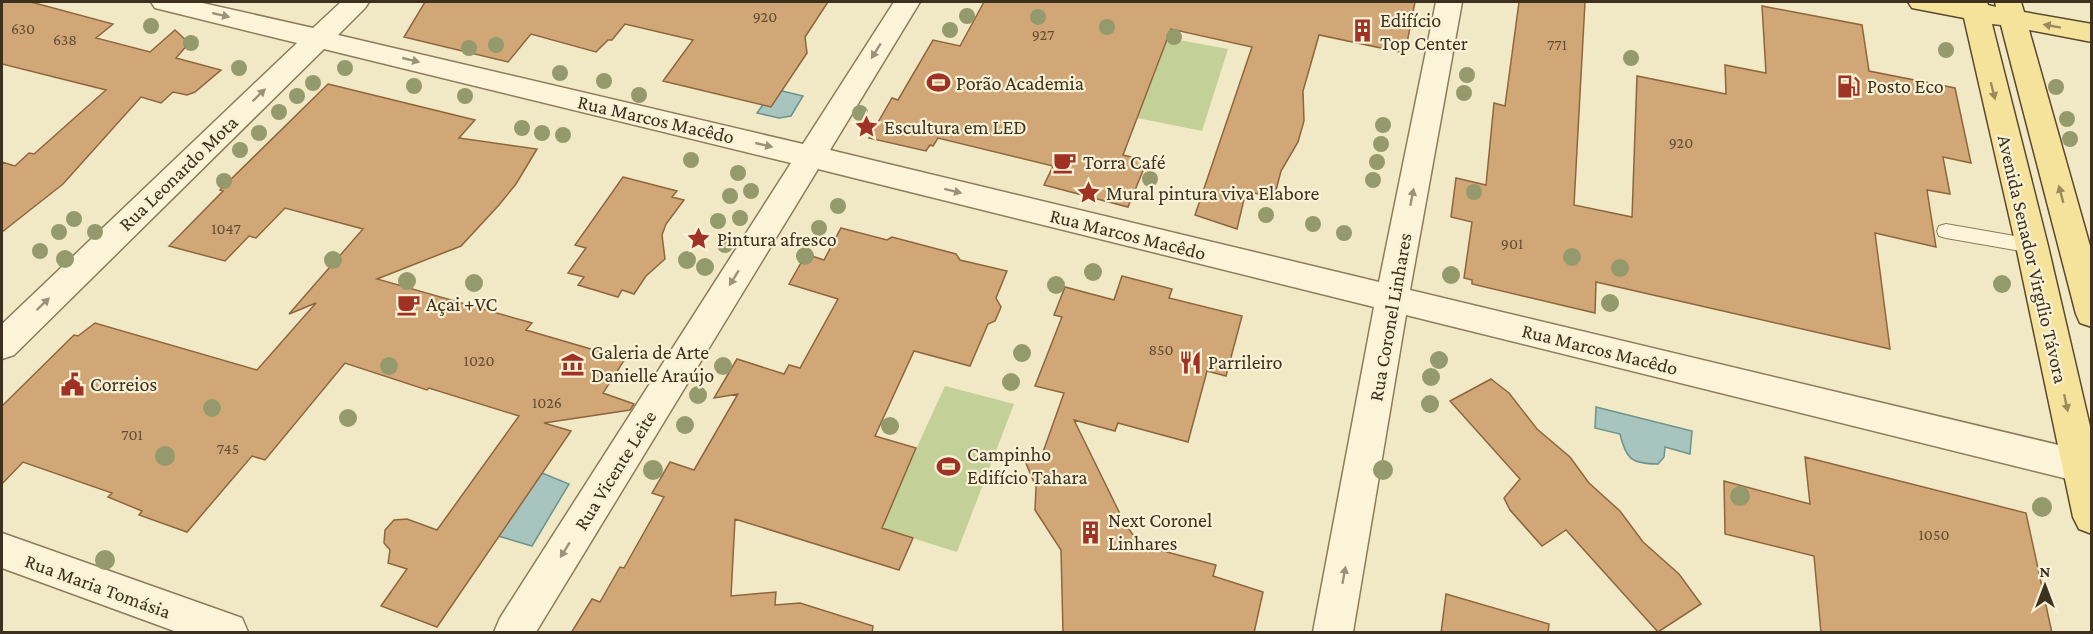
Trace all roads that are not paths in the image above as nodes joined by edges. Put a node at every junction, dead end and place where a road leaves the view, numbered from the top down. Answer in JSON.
{"nodes":[{"id":1,"x":164,"y":2,"type":"edge"},
{"id":2,"x":356,"y":2,"type":"edge"},
{"id":3,"x":907,"y":2,"type":"edge"},
{"id":4,"x":1449,"y":2,"type":"edge"},
{"id":5,"x":1921,"y":2,"type":"edge"},
{"id":6,"x":1975,"y":7,"type":"edge"},
{"id":7,"x":2010,"y":10,"type":"edge"},
{"id":8,"x":2091,"y":33,"type":"edge"},
{"id":9,"x":318,"y":38,"type":"junction"},
{"id":10,"x":810,"y":157,"type":"junction"},
{"id":11,"x":1946,"y":231,"type":"dead end"},
{"id":12,"x":2032,"y":246,"type":"junction"},
{"id":13,"x":1393,"y":298,"type":"junction"},
{"id":14,"x":2091,"y":314,"type":"edge"},
{"id":15,"x":2,"y":345,"type":"edge"},
{"id":16,"x":2086,"y":468,"type":"edge"},
{"id":17,"x":2091,"y":517,"type":"edge"},
{"id":18,"x":2,"y":551,"type":"edge"},
{"id":19,"x":228,"y":633,"type":"edge"},
{"id":20,"x":514,"y":633,"type":"edge"},
{"id":21,"x":1334,"y":633,"type":"edge"}],
"edges":[{"from":1,"to":9,"type":"street","name":"Rua Marcos Macêdo","one_way":true},
{"from":2,"to":9,"type":"street","name":"Rua Leonardo Mota"},
{"from":3,"to":10,"type":"street","name":"Rua Vicente Leite","one_way":true},
{"from":13,"to":4,"type":"street","name":"Rua Coronel Linhares","one_way":true},
{"from":5,"to":6,"type":"main road"},
{"from":6,"to":7,"type":"main road"},
{"from":6,"to":12,"type":"main road","name":"Avenida Senador Virgílio Távora","one_way":true},
{"from":8,"to":7,"type":"main road","one_way":true},
{"from":14,"to":7,"type":"main road","name":"Avenida Senador Virgílio Távora","one_way":true},
{"from":9,"to":10,"type":"street","name":"Rua Marcos Macêdo","one_way":true},
{"from":15,"to":9,"type":"street","name":"Rua Leonardo Mota","one_way":true},
{"from":10,"to":13,"type":"street","name":"Rua Marcos Macêdo","one_way":true},
{"from":10,"to":20,"type":"street","name":"Rua Vicente Leite","one_way":true},
{"from":11,"to":12,"type":"lane"},
{"from":12,"to":16,"type":"main road","name":"Avenida Senador Virgílio Távora","one_way":true},
{"from":13,"to":16,"type":"street","name":"Rua Marcos Macêdo"},
{"from":21,"to":13,"type":"street","name":"Rua Coronel Linhares","one_way":true},
{"from":16,"to":17,"type":"main road","name":"Avenida Senador Virgílio Távora"},
{"from":18,"to":19,"type":"street","name":"Rua Maria Tomásia"}]}
